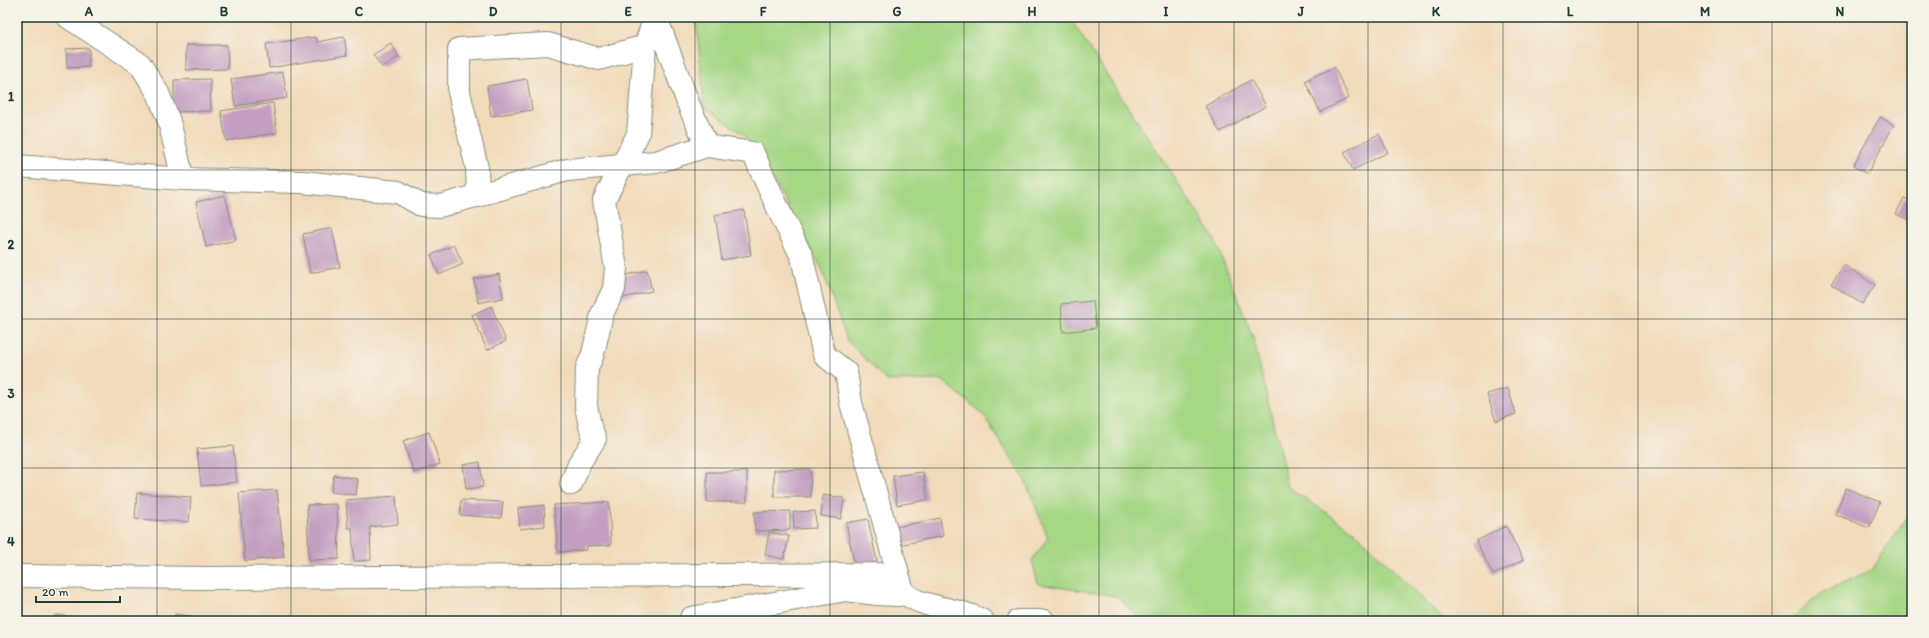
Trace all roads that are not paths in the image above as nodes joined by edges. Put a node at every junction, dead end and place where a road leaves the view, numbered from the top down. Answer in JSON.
{"nodes":[{"id":1,"x":68,"y":17,"type":"edge"},
{"id":2,"x":656,"y":17,"type":"edge"},
{"id":3,"x":645,"y":46,"type":"junction"},
{"id":4,"x":707,"y":146,"type":"junction"},
{"id":5,"x":623,"y":165,"type":"junction"},
{"id":6,"x":17,"y":166,"type":"edge"},
{"id":7,"x":183,"y":179,"type":"junction"},
{"id":8,"x":478,"y":196,"type":"junction"},
{"id":9,"x":571,"y":484,"type":"dead end"},
{"id":10,"x":17,"y":576,"type":"edge"},
{"id":11,"x":901,"y":583,"type":"junction"},
{"id":12,"x":691,"y":621,"type":"edge"},
{"id":13,"x":983,"y":621,"type":"edge"},
{"id":14,"x":1018,"y":621,"type":"edge"},
{"id":15,"x":1044,"y":621,"type":"edge"}],
"edges":[{"from":1,"to":7,"type":"street"},
{"from":2,"to":3,"type":"street"},
{"from":2,"to":4,"type":"street"},
{"from":3,"to":5,"type":"street"},
{"from":3,"to":8,"type":"street"},
{"from":4,"to":5,"type":"street"},
{"from":4,"to":11,"type":"street"},
{"from":5,"to":8,"type":"street"},
{"from":5,"to":9,"type":"street"},
{"from":6,"to":7,"type":"street"},
{"from":7,"to":8,"type":"street"},
{"from":10,"to":11,"type":"street"},
{"from":11,"to":12,"type":"street"},
{"from":11,"to":13,"type":"street"},
{"from":14,"to":15,"type":"street"}]}
